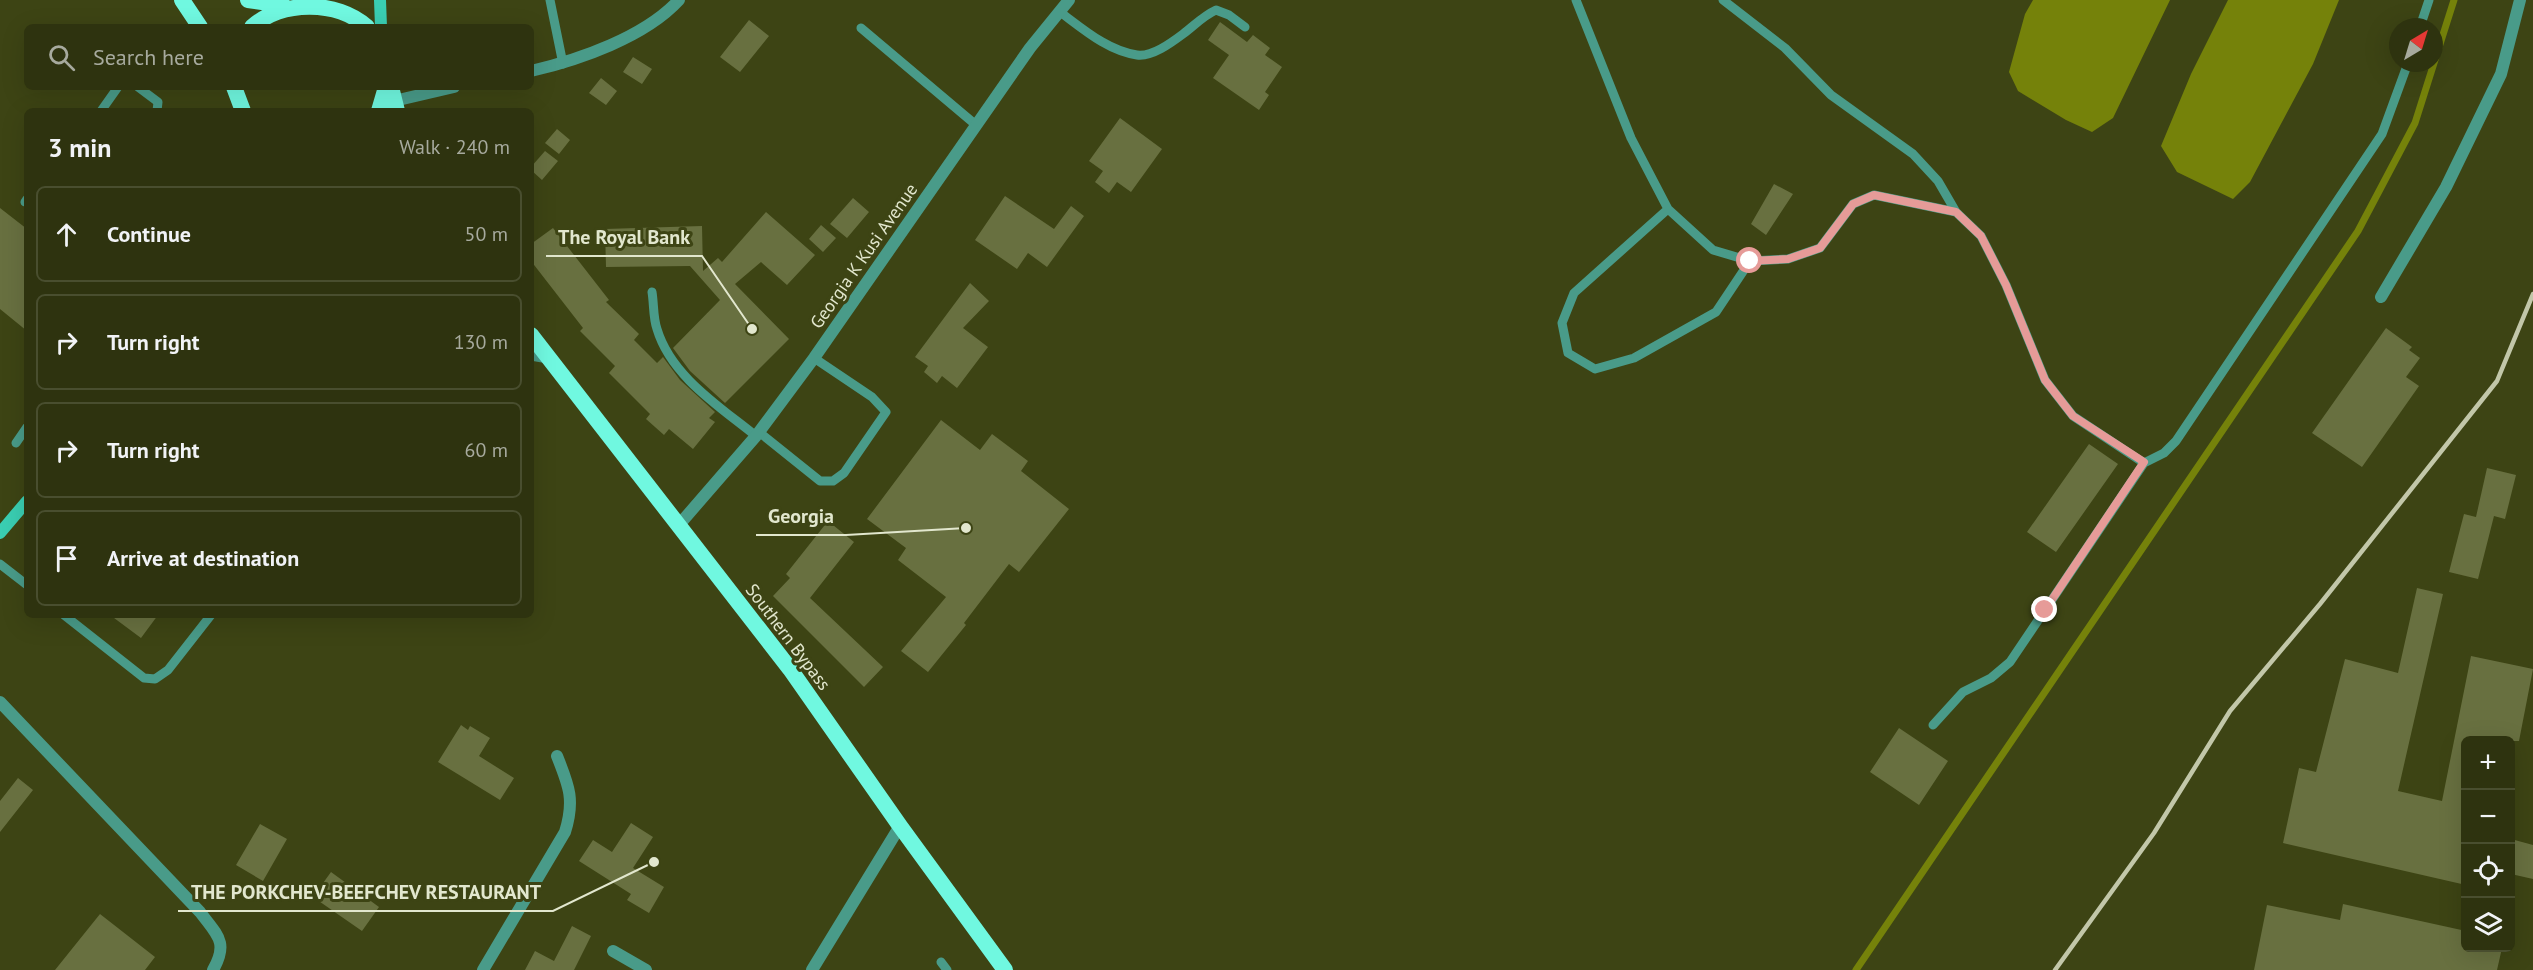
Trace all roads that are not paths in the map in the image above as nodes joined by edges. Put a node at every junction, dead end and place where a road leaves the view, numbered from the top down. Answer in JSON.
{"nodes":[{"id":1,"x":182,"y":0,"type":"edge"},
{"id":2,"x":248,"y":0,"type":"edge"},
{"id":3,"x":317,"y":0,"type":"edge"},
{"id":4,"x":380,"y":0,"type":"edge"},
{"id":5,"x":550,"y":0,"type":"edge"},
{"id":6,"x":679,"y":0,"type":"edge"},
{"id":7,"x":1069,"y":0,"type":"edge"},
{"id":8,"x":1576,"y":0,"type":"edge"},
{"id":9,"x":1723,"y":0,"type":"edge"},
{"id":10,"x":2429,"y":0,"type":"edge"},
{"id":11,"x":2520,"y":0,"type":"edge"},
{"id":12,"x":284,"y":5,"type":"junction"},
{"id":13,"x":1060,"y":12,"type":"junction"},
{"id":14,"x":2423,"y":18,"type":"edge"},
{"id":15,"x":198,"y":24,"type":"edge"},
{"id":16,"x":255,"y":24,"type":"edge"},
{"id":17,"x":364,"y":24,"type":"edge"},
{"id":18,"x":381,"y":24,"type":"edge"},
{"id":19,"x":1245,"y":27,"type":"dead end"},
{"id":20,"x":861,"y":28,"type":"dead end"},
{"id":21,"x":563,"y":64,"type":"junction"},
{"id":22,"x":534,"y":70,"type":"edge"},
{"id":23,"x":2405,"y":72,"type":"edge"},
{"id":24,"x":116,"y":90,"type":"edge"},
{"id":25,"x":142,"y":90,"type":"edge"},
{"id":26,"x":235,"y":90,"type":"edge"},
{"id":27,"x":433,"y":90,"type":"edge"},
{"id":28,"x":392,"y":96,"type":"edge"},
{"id":29,"x":103,"y":108,"type":"edge"},
{"id":30,"x":157,"y":108,"type":"edge"},
{"id":31,"x":242,"y":108,"type":"edge"},
{"id":32,"x":382,"y":108,"type":"edge"},
{"id":33,"x":976,"y":125,"type":"junction"},
{"id":34,"x":1668,"y":209,"type":"junction"},
{"id":35,"x":1956,"y":212,"type":"junction"},
{"id":36,"x":1750,"y":261,"type":"junction"},
{"id":37,"x":652,"y":292,"type":"dead end"},
{"id":38,"x":2381,"y":297,"type":"dead end"},
{"id":39,"x":534,"y":338,"type":"edge"},
{"id":40,"x":534,"y":357,"type":"edge"},
{"id":41,"x":814,"y":358,"type":"junction"},
{"id":42,"x":550,"y":360,"type":"junction"},
{"id":43,"x":24,"y":431,"type":"edge"},
{"id":44,"x":758,"y":434,"type":"junction"},
{"id":45,"x":16,"y":443,"type":"dead end"},
{"id":46,"x":2144,"y":462,"type":"junction"},
{"id":47,"x":24,"y":504,"type":"edge"},
{"id":48,"x":678,"y":526,"type":"junction"},
{"id":49,"x":0,"y":532,"type":"edge"},
{"id":50,"x":0,"y":564,"type":"edge"},
{"id":51,"x":24,"y":583,"type":"edge"},
{"id":52,"x":68,"y":618,"type":"edge"},
{"id":53,"x":209,"y":618,"type":"edge"},
{"id":54,"x":0,"y":702,"type":"edge"},
{"id":55,"x":1933,"y":725,"type":"dead end"},
{"id":56,"x":557,"y":756,"type":"dead end"},
{"id":57,"x":900,"y":826,"type":"junction"},
{"id":58,"x":613,"y":951,"type":"dead end"},
{"id":59,"x":213,"y":970,"type":"edge"},
{"id":60,"x":483,"y":970,"type":"edge"},
{"id":61,"x":646,"y":970,"type":"edge"},
{"id":62,"x":812,"y":970,"type":"edge"},
{"id":63,"x":1005,"y":970,"type":"edge"}],
"edges":[{"from":1,"to":15,"type":"highway"},
{"from":2,"to":12,"type":"highway"},
{"from":3,"to":12,"type":"highway"},
{"from":3,"to":17,"type":"highway"},
{"from":4,"to":18,"type":"main road"},
{"from":5,"to":21,"type":"lane"},
{"from":6,"to":21,"type":"street"},
{"from":7,"to":13,"type":"street","name":"Georgia K Kusi Avenue"},
{"from":8,"to":34,"type":"lane"},
{"from":9,"to":35,"type":"lane"},
{"from":10,"to":14,"type":"lane"},
{"from":11,"to":38,"type":"street"},
{"from":12,"to":16,"type":"highway"},
{"from":13,"to":19,"type":"lane"},
{"from":13,"to":33,"type":"street","name":"Georgia K Kusi Avenue"},
{"from":20,"to":33,"type":"lane"},
{"from":21,"to":22,"type":"street"},
{"from":23,"to":46,"type":"lane"},
{"from":24,"to":29,"type":"lane"},
{"from":25,"to":30,"type":"lane"},
{"from":26,"to":31,"type":"highway"},
{"from":27,"to":28,"type":"street"},
{"from":28,"to":32,"type":"highway"},
{"from":33,"to":41,"type":"street","name":"Georgia K Kusi Avenue"},
{"from":34,"to":36,"type":"lane"},
{"from":34,"to":36,"type":"lane"},
{"from":35,"to":36,"type":"lane"},
{"from":35,"to":46,"type":"lane"},
{"from":37,"to":44,"type":"lane"},
{"from":39,"to":42,"type":"highway","name":"Southern Bypass"},
{"from":40,"to":42,"type":"lane"},
{"from":41,"to":44,"type":"street","name":"Georgia K Kusi Avenue"},
{"from":41,"to":44,"type":"lane"},
{"from":42,"to":48,"type":"highway","name":"Southern Bypass"},
{"from":43,"to":45,"type":"lane"},
{"from":44,"to":48,"type":"street","name":"Georgia K Kusi Avenue"},
{"from":46,"to":55,"type":"lane"},
{"from":47,"to":49,"type":"main road"},
{"from":48,"to":57,"type":"highway","name":"Southern Bypass"},
{"from":50,"to":51,"type":"lane"},
{"from":52,"to":53,"type":"lane"},
{"from":54,"to":59,"type":"street"},
{"from":56,"to":60,"type":"street"},
{"from":57,"to":62,"type":"street"},
{"from":57,"to":63,"type":"highway","name":"Southern Bypass"},
{"from":58,"to":61,"type":"street"}]}
